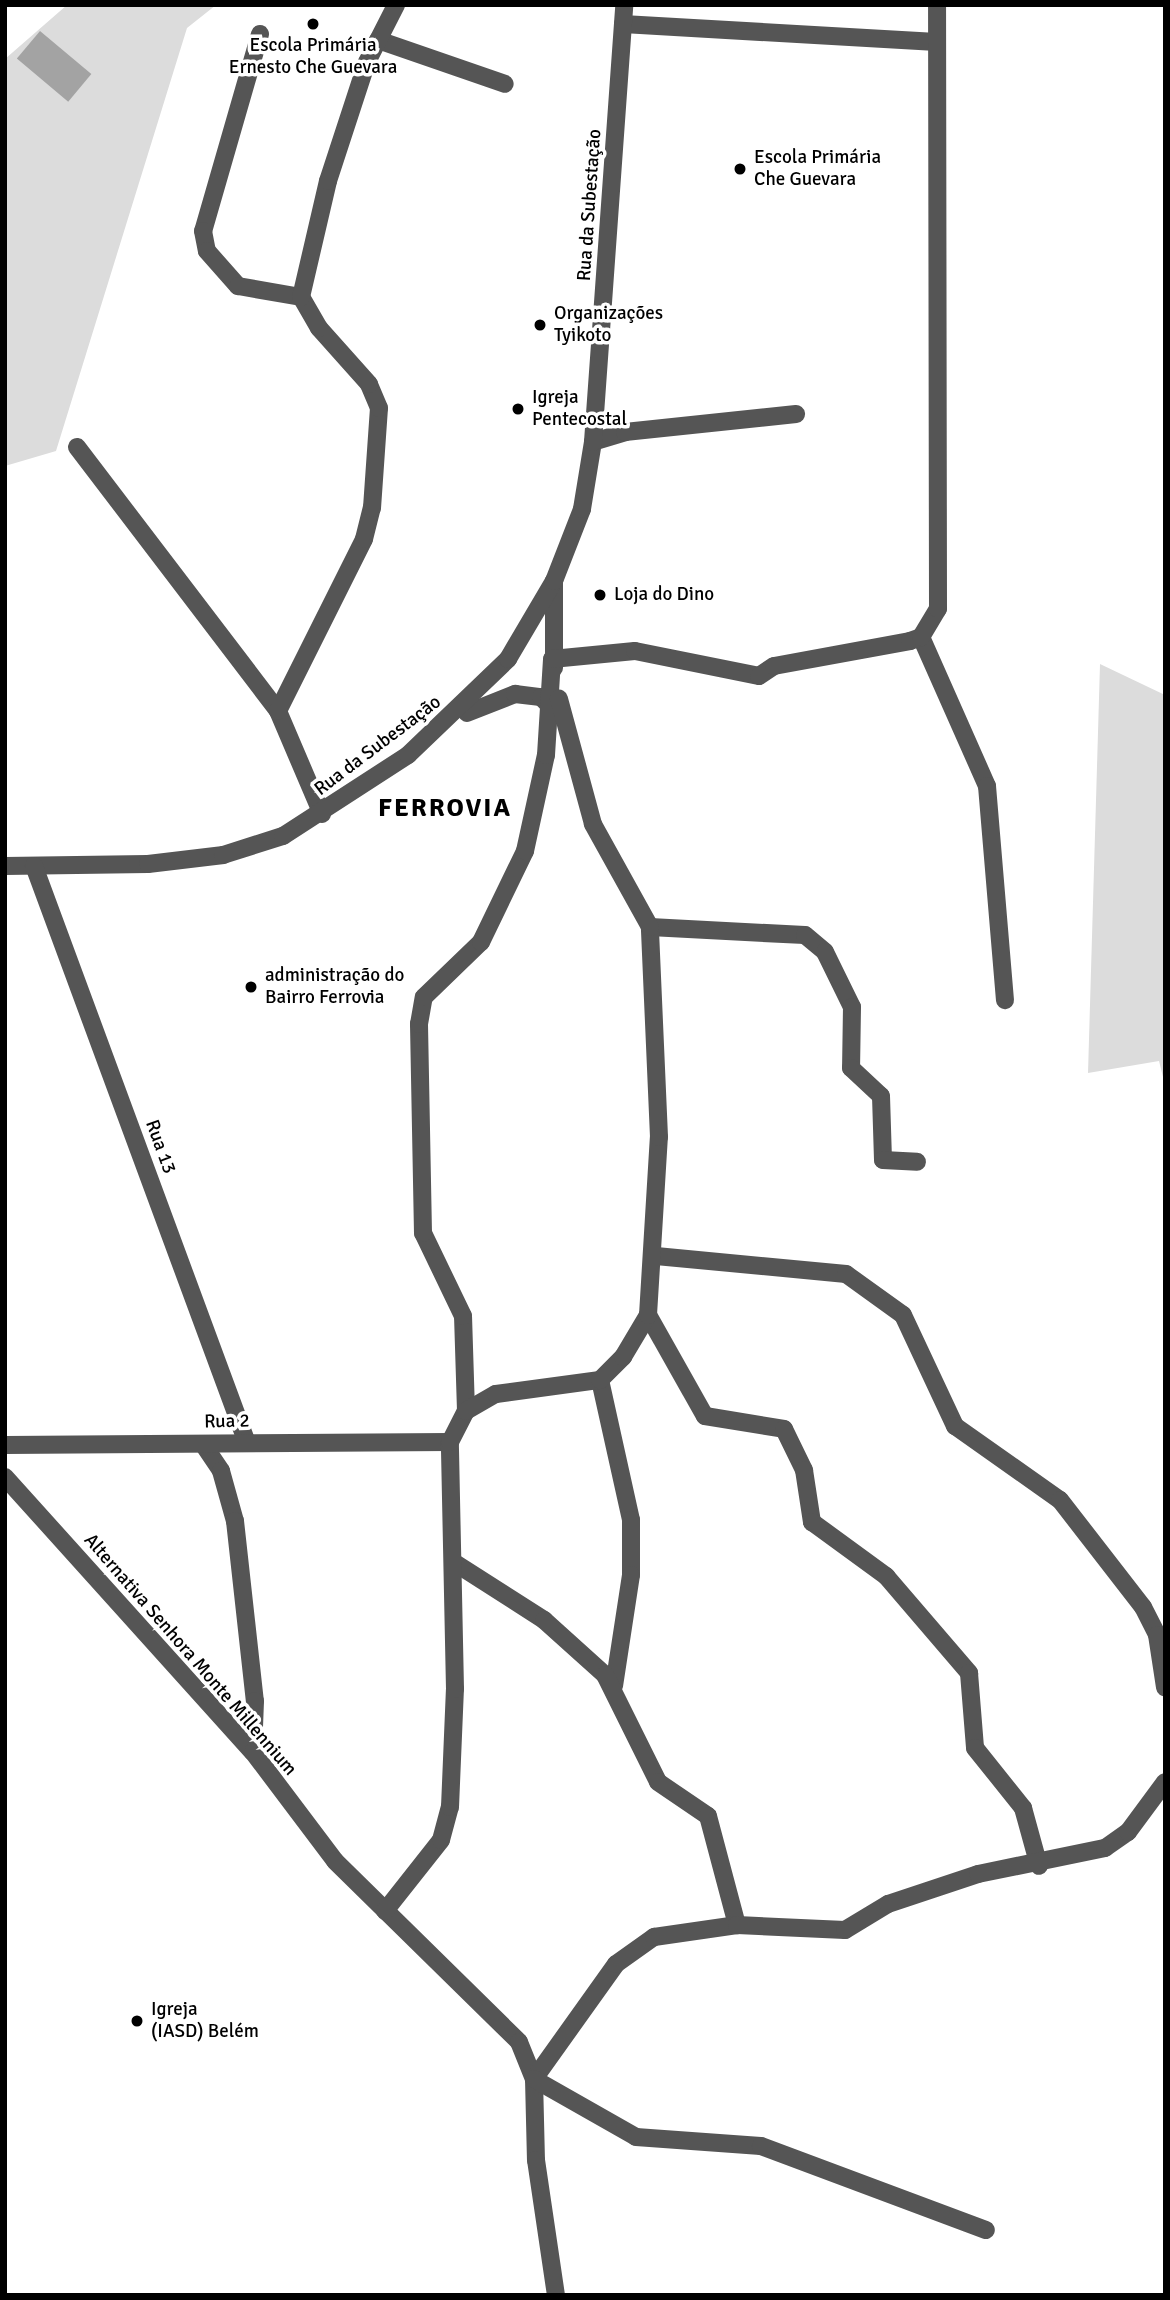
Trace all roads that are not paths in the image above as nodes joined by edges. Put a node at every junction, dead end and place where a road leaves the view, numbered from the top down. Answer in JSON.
{"nodes":[{"id":1,"x":396,"y":5,"type":"edge"},
{"id":2,"x":624,"y":5,"type":"edge"},
{"id":3,"x":937,"y":5,"type":"edge"},
{"id":4,"x":623,"y":24,"type":"junction"},
{"id":5,"x":260,"y":34,"type":"dead end"},
{"id":6,"x":378,"y":40,"type":"junction"},
{"id":7,"x":936,"y":42,"type":"junction"},
{"id":8,"x":505,"y":84,"type":"dead end"},
{"id":9,"x":301,"y":297,"type":"junction"},
{"id":10,"x":796,"y":414,"type":"dead end"},
{"id":11,"x":593,"y":442,"type":"junction"},
{"id":12,"x":78,"y":447,"type":"dead end"},
{"id":13,"x":554,"y":581,"type":"junction"},
{"id":14,"x":921,"y":637,"type":"junction"},
{"id":15,"x":552,"y":659,"type":"junction"},
{"id":16,"x":552,"y":709,"type":"junction"},
{"id":17,"x":278,"y":711,"type":"junction"},
{"id":18,"x":449,"y":721,"type":"junction"},
{"id":19,"x":322,"y":814,"type":"junction"},
{"id":20,"x":5,"y":866,"type":"edge"},
{"id":21,"x":34,"y":866,"type":"junction"},
{"id":22,"x":650,"y":927,"type":"junction"},
{"id":23,"x":1005,"y":1000,"type":"dead end"},
{"id":24,"x":917,"y":1162,"type":"dead end"},
{"id":25,"x":656,"y":1256,"type":"junction"},
{"id":26,"x":648,"y":1315,"type":"junction"},
{"id":27,"x":600,"y":1380,"type":"junction"},
{"id":28,"x":466,"y":1412,"type":"junction"},
{"id":29,"x":450,"y":1441,"type":"junction"},
{"id":30,"x":247,"y":1443,"type":"junction"},
{"id":31,"x":203,"y":1444,"type":"junction"},
{"id":32,"x":5,"y":1445,"type":"edge"},
{"id":33,"x":5,"y":1477,"type":"edge"},
{"id":34,"x":454,"y":1563,"type":"junction"},
{"id":35,"x":614,"y":1686,"type":"junction"},
{"id":36,"x":1165,"y":1686,"type":"edge"},
{"id":37,"x":253,"y":1752,"type":"junction"},
{"id":38,"x":1165,"y":1782,"type":"edge"},
{"id":39,"x":1039,"y":1866,"type":"junction"},
{"id":40,"x":385,"y":1911,"type":"junction"},
{"id":41,"x":737,"y":1926,"type":"junction"},
{"id":42,"x":534,"y":2079,"type":"junction"},
{"id":43,"x":986,"y":2230,"type":"dead end"},
{"id":44,"x":556,"y":2295,"type":"edge"}],
"edges":[{"from":1,"to":6,"type":"street"},
{"from":2,"to":4,"type":"street","name":"Rua da Subestação"},
{"from":3,"to":7,"type":"street"},
{"from":4,"to":7,"type":"street"},
{"from":4,"to":11,"type":"street","name":"Rua da Subestação"},
{"from":5,"to":9,"type":"street"},
{"from":6,"to":8,"type":"street"},
{"from":6,"to":9,"type":"street"},
{"from":7,"to":14,"type":"street"},
{"from":9,"to":17,"type":"street"},
{"from":10,"to":11,"type":"street"},
{"from":11,"to":13,"type":"street","name":"Rua da Subestação"},
{"from":12,"to":17,"type":"street"},
{"from":13,"to":15,"type":"street"},
{"from":13,"to":18,"type":"street","name":"Rua da Subestação"},
{"from":14,"to":15,"type":"street"},
{"from":14,"to":23,"type":"street"},
{"from":15,"to":16,"type":"street"},
{"from":15,"to":22,"type":"street"},
{"from":16,"to":18,"type":"street"},
{"from":16,"to":28,"type":"street"},
{"from":17,"to":19,"type":"street"},
{"from":18,"to":19,"type":"street","name":"Rua da Subestação"},
{"from":19,"to":21,"type":"street","name":"Rua da Subestação"},
{"from":20,"to":21,"type":"street","name":"Rua da Subestação"},
{"from":21,"to":30,"type":"street","name":"Rua 13"},
{"from":22,"to":24,"type":"street"},
{"from":22,"to":25,"type":"street"},
{"from":25,"to":26,"type":"street"},
{"from":25,"to":36,"type":"street"},
{"from":26,"to":27,"type":"street"},
{"from":26,"to":39,"type":"street"},
{"from":27,"to":28,"type":"street"},
{"from":27,"to":35,"type":"street"},
{"from":28,"to":29,"type":"street"},
{"from":29,"to":30,"type":"street","name":"Rua 2"},
{"from":29,"to":34,"type":"street"},
{"from":30,"to":31,"type":"street","name":"Rua 2"},
{"from":31,"to":32,"type":"street","name":"Rua 2"},
{"from":31,"to":37,"type":"street"},
{"from":33,"to":37,"type":"street","name":"Alternativa Senhora Monte Millennium"},
{"from":34,"to":35,"type":"street"},
{"from":34,"to":40,"type":"street"},
{"from":35,"to":41,"type":"street"},
{"from":37,"to":40,"type":"street","name":"Alternativa Senhora Monte Millennium"},
{"from":38,"to":39,"type":"street"},
{"from":39,"to":41,"type":"street"},
{"from":40,"to":42,"type":"street","name":"Alternativa Senhora Monte Millennium"},
{"from":41,"to":42,"type":"street"},
{"from":42,"to":43,"type":"street"},
{"from":42,"to":44,"type":"street","name":"Alternativa Senhora Monte Millennium"}]}
